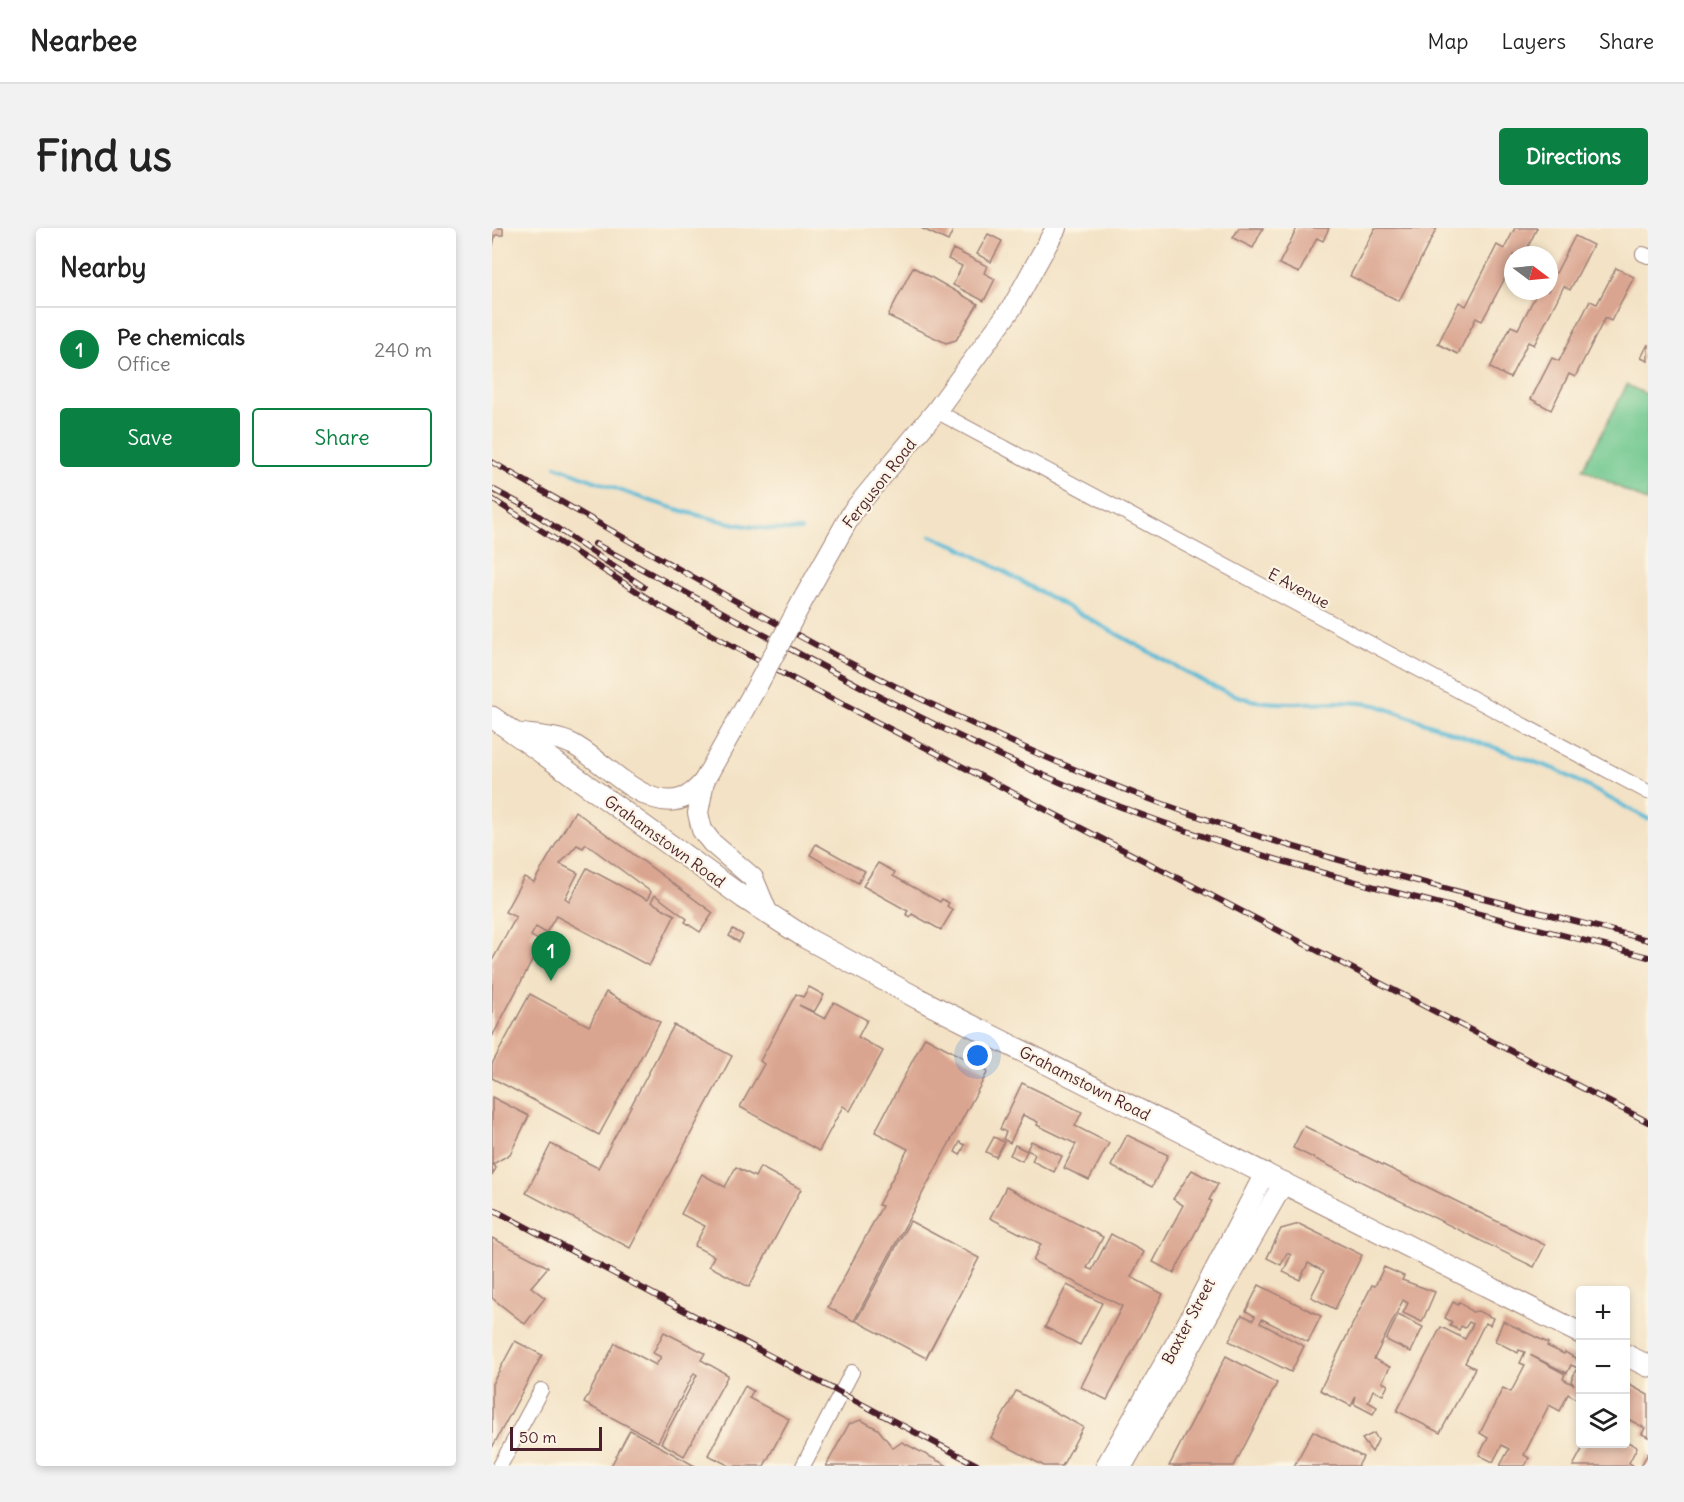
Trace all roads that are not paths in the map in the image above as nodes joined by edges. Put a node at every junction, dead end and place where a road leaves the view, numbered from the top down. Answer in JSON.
{"nodes":[{"id":1,"x":1056,"y":228,"type":"edge"},
{"id":2,"x":936,"y":411,"type":"junction"},
{"id":3,"x":492,"y":717,"type":"edge"},
{"id":4,"x":514,"y":733,"type":"junction"},
{"id":5,"x":704,"y":781,"type":"junction"},
{"id":6,"x":1648,"y":792,"type":"edge"},
{"id":7,"x":768,"y":914,"type":"junction"},
{"id":8,"x":1265,"y":1173,"type":"junction"},
{"id":9,"x":1284,"y":1182,"type":"junction"},
{"id":10,"x":1576,"y":1330,"type":"edge"},
{"id":11,"x":1630,"y":1357,"type":"edge"},
{"id":12,"x":1648,"y":1366,"type":"edge"},
{"id":13,"x":852,"y":1372,"type":"dead end"},
{"id":14,"x":542,"y":1390,"type":"dead end"},
{"id":15,"x":1113,"y":1464,"type":"edge"},
{"id":16,"x":500,"y":1466,"type":"edge"},
{"id":17,"x":803,"y":1466,"type":"edge"}],
"edges":[{"from":1,"to":2,"type":"main road","name":"Ferguson Road"},
{"from":2,"to":5,"type":"main road","name":"Ferguson Road","bridge":true},
{"from":2,"to":6,"type":"street","name":"E Avenue"},
{"from":3,"to":4,"type":"main road","name":"Grahamstown Road"},
{"from":4,"to":5,"type":"main road","name":"Ferguson Road"},
{"from":4,"to":7,"type":"main road","name":"Grahamstown Road"},
{"from":5,"to":7,"type":"main road","name":"Ferguson Road"},
{"from":7,"to":8,"type":"main road","name":"Grahamstown Road"},
{"from":8,"to":9,"type":"main road","name":"Grahamstown Road"},
{"from":8,"to":15,"type":"main road","name":"Baxter Street"},
{"from":9,"to":10,"type":"main road","name":"Grahamstown Road"},
{"from":9,"to":15,"type":"main road","name":"Baxter Street"},
{"from":11,"to":12,"type":"main road"},
{"from":13,"to":17,"type":"street"},
{"from":14,"to":16,"type":"street"}]}
